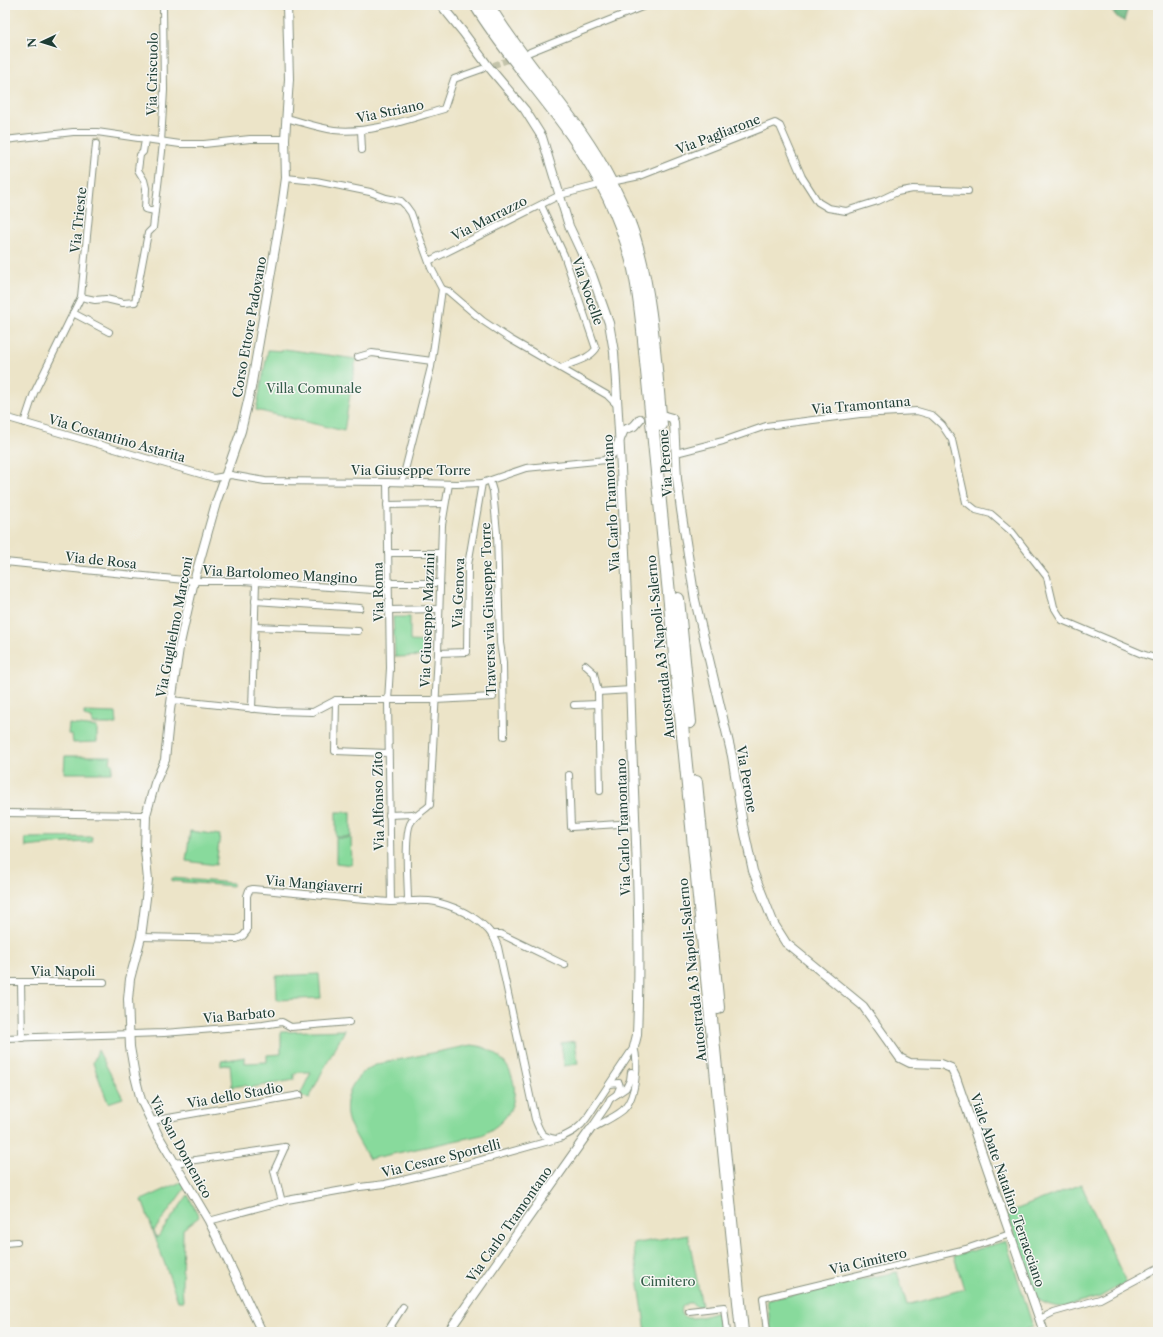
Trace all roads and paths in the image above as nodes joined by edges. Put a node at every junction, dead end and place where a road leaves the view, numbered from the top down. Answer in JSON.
{"nodes":[{"id":1,"x":163,"y":5,"type":"edge"},
{"id":2,"x":287,"y":5,"type":"edge"},
{"id":3,"x":441,"y":5,"type":"edge"},
{"id":4,"x":476,"y":5,"type":"edge"},
{"id":5,"x":488,"y":5,"type":"edge"},
{"id":6,"x":647,"y":5,"type":"edge"},
{"id":7,"x":530,"y":52,"type":"dead end"},
{"id":8,"x":482,"y":69,"type":"tunnel mouth"},
{"id":9,"x":286,"y":118,"type":"junction"},
{"id":10,"x":361,"y":130,"type":"junction"},
{"id":11,"x":285,"y":139,"type":"junction"},
{"id":12,"x":5,"y":140,"type":"edge"},
{"id":13,"x":145,"y":140,"type":"junction"},
{"id":14,"x":162,"y":142,"type":"junction"},
{"id":15,"x":96,"y":144,"type":"tunnel mouth"},
{"id":16,"x":362,"y":150,"type":"dead end"},
{"id":17,"x":286,"y":178,"type":"junction"},
{"id":18,"x":616,"y":181,"type":"dead end"},
{"id":19,"x":595,"y":186,"type":"dead end"},
{"id":20,"x":968,"y":191,"type":"dead end"},
{"id":21,"x":560,"y":196,"type":"junction"},
{"id":22,"x":541,"y":204,"type":"junction"},
{"id":23,"x":155,"y":211,"type":"junction"},
{"id":24,"x":429,"y":261,"type":"junction"},
{"id":25,"x":442,"y":289,"type":"junction"},
{"id":26,"x":81,"y":297,"type":"junction"},
{"id":27,"x":73,"y":313,"type":"junction"},
{"id":28,"x":109,"y":332,"type":"dead end"},
{"id":29,"x":358,"y":357,"type":"dead end"},
{"id":30,"x":430,"y":367,"type":"junction"},
{"id":31,"x":561,"y":368,"type":"junction"},
{"id":32,"x":618,"y":406,"type":"junction"},
{"id":33,"x":665,"y":416,"type":"dead end"},
{"id":34,"x":5,"y":417,"type":"edge"},
{"id":35,"x":618,"y":417,"type":"junction"},
{"id":36,"x":631,"y":422,"type":"junction"},
{"id":37,"x":24,"y":423,"type":"junction"},
{"id":38,"x":619,"y":427,"type":"junction"},
{"id":39,"x":619,"y":439,"type":"junction"},
{"id":40,"x":676,"y":453,"type":"junction"},
{"id":41,"x":620,"y":459,"type":"junction"},
{"id":42,"x":606,"y":460,"type":"junction"},
{"id":43,"x":621,"y":476,"type":"junction"},
{"id":44,"x":224,"y":477,"type":"junction"},
{"id":45,"x":490,"y":481,"type":"junction"},
{"id":46,"x":387,"y":482,"type":"junction"},
{"id":47,"x":402,"y":482,"type":"junction"},
{"id":48,"x":482,"y":483,"type":"junction"},
{"id":49,"x":449,"y":484,"type":"junction"},
{"id":50,"x":445,"y":504,"type":"junction"},
{"id":51,"x":387,"y":505,"type":"junction"},
{"id":52,"x":388,"y":553,"type":"junction"},
{"id":53,"x":441,"y":553,"type":"junction"},
{"id":54,"x":5,"y":562,"type":"edge"},
{"id":55,"x":194,"y":580,"type":"junction"},
{"id":56,"x":256,"y":582,"type":"junction"},
{"id":57,"x":388,"y":583,"type":"junction"},
{"id":58,"x":440,"y":583,"type":"junction"},
{"id":59,"x":388,"y":591,"type":"junction"},
{"id":60,"x":255,"y":601,"type":"junction"},
{"id":61,"x":360,"y":608,"type":"dead end"},
{"id":62,"x":439,"y":609,"type":"junction"},
{"id":63,"x":388,"y":610,"type":"junction"},
{"id":64,"x":255,"y":627,"type":"junction"},
{"id":65,"x":358,"y":631,"type":"dead end"},
{"id":66,"x":438,"y":653,"type":"junction"},
{"id":67,"x":1158,"y":659,"type":"edge"},
{"id":68,"x":585,"y":665,"type":"dead end"},
{"id":69,"x":631,"y":690,"type":"junction"},
{"id":70,"x":598,"y":692,"type":"junction"},
{"id":71,"x":492,"y":697,"type":"dead end"},
{"id":72,"x":171,"y":700,"type":"junction"},
{"id":73,"x":336,"y":700,"type":"junction"},
{"id":74,"x":435,"y":700,"type":"junction"},
{"id":75,"x":388,"y":701,"type":"junction"},
{"id":76,"x":598,"y":704,"type":"junction"},
{"id":77,"x":574,"y":705,"type":"dead end"},
{"id":78,"x":252,"y":709,"type":"junction"},
{"id":79,"x":504,"y":736,"type":"dead end"},
{"id":80,"x":388,"y":753,"type":"junction"},
{"id":81,"x":569,"y":774,"type":"dead end"},
{"id":82,"x":600,"y":791,"type":"dead end"},
{"id":83,"x":5,"y":813,"type":"edge"},
{"id":84,"x":146,"y":815,"type":"junction"},
{"id":85,"x":389,"y":815,"type":"junction"},
{"id":86,"x":415,"y":816,"type":"junction"},
{"id":87,"x":635,"y":823,"type":"junction"},
{"id":88,"x":408,"y":901,"type":"junction"},
{"id":89,"x":391,"y":902,"type":"junction"},
{"id":90,"x":492,"y":934,"type":"junction"},
{"id":91,"x":140,"y":937,"type":"junction"},
{"id":92,"x":565,"y":965,"type":"dead end"},
{"id":93,"x":5,"y":982,"type":"edge"},
{"id":94,"x":21,"y":982,"type":"junction"},
{"id":95,"x":104,"y":982,"type":"dead end"},
{"id":96,"x":349,"y":1022,"type":"dead end"},
{"id":97,"x":130,"y":1034,"type":"junction"},
{"id":98,"x":5,"y":1038,"type":"edge"},
{"id":99,"x":22,"y":1038,"type":"junction"},
{"id":100,"x":634,"y":1047,"type":"junction"},
{"id":101,"x":940,"y":1064,"type":"joint"},
{"id":102,"x":610,"y":1084,"type":"junction"},
{"id":103,"x":300,"y":1095,"type":"dead end"},
{"id":104,"x":616,"y":1096,"type":"junction"},
{"id":105,"x":626,"y":1105,"type":"junction"},
{"id":106,"x":607,"y":1106,"type":"junction"},
{"id":107,"x":620,"y":1112,"type":"junction"},
{"id":108,"x":151,"y":1120,"type":"junction"},
{"id":109,"x":590,"y":1130,"type":"junction"},
{"id":110,"x":556,"y":1139,"type":"junction"},
{"id":111,"x":175,"y":1163,"type":"junction"},
{"id":112,"x":282,"y":1202,"type":"junction"},
{"id":113,"x":209,"y":1221,"type":"junction"},
{"id":114,"x":1010,"y":1234,"type":"junction"},
{"id":115,"x":17,"y":1242,"type":"dead end"},
{"id":116,"x":5,"y":1243,"type":"edge"},
{"id":117,"x":1158,"y":1268,"type":"edge"},
{"id":118,"x":403,"y":1307,"type":"dead end"},
{"id":119,"x":689,"y":1311,"type":"dead end"},
{"id":120,"x":1040,"y":1319,"type":"junction"},
{"id":121,"x":262,"y":1332,"type":"edge"},
{"id":122,"x":387,"y":1332,"type":"edge"},
{"id":123,"x":448,"y":1332,"type":"edge"},
{"id":124,"x":727,"y":1332,"type":"edge"},
{"id":125,"x":742,"y":1332,"type":"edge"},
{"id":126,"x":750,"y":1332,"type":"edge"},
{"id":127,"x":768,"y":1332,"type":"edge"},
{"id":128,"x":1044,"y":1332,"type":"edge"}],
"edges":[{"from":1,"to":14,"type":"street","name":"Via Criscuolo"},
{"from":2,"to":9,"type":"street","name":"Corso Ettore Padovano"},
{"from":3,"to":21,"type":"street","name":"Via Carlo Tramontano"},
{"from":4,"to":125,"type":"highway","name":"Autostrada A3 Napoli-Salerno"},
{"from":5,"to":126,"type":"highway","name":"Autostrada A3 Napoli-Salerno"},
{"from":6,"to":7,"type":"street"},
{"from":8,"to":10,"type":"street","name":"Via Striano"},
{"from":9,"to":10,"type":"street","name":"Via Striano"},
{"from":9,"to":11,"type":"street","name":"Corso Ettore Padovano"},
{"from":10,"to":16,"type":"street"},
{"from":11,"to":14,"type":"street"},
{"from":11,"to":17,"type":"street","name":"Corso Ettore Padovano"},
{"from":12,"to":13,"type":"street"},
{"from":13,"to":14,"type":"street"},
{"from":13,"to":23,"type":"street"},
{"from":14,"to":23,"type":"street","name":"Via Criscuolo"},
{"from":15,"to":26,"type":"street","name":"Via Trieste"},
{"from":17,"to":24,"type":"street"},
{"from":17,"to":44,"type":"street","name":"Corso Ettore Padovano"},
{"from":18,"to":20,"type":"street","name":"Via Pagliarone"},
{"from":19,"to":21,"type":"street"},
{"from":21,"to":22,"type":"street","name":"Via Marrazzo"},
{"from":21,"to":32,"type":"street","name":"Via Carlo Tramontano"},
{"from":22,"to":24,"type":"street","name":"Via Marrazzo"},
{"from":22,"to":31,"type":"street","name":"Via Nocelle"},
{"from":23,"to":26,"type":"street","name":"Via Criscuolo"},
{"from":24,"to":25,"type":"street"},
{"from":25,"to":30,"type":"street"},
{"from":25,"to":31,"type":"street"},
{"from":26,"to":27,"type":"street","name":"Via Trieste"},
{"from":27,"to":28,"type":"street"},
{"from":27,"to":37,"type":"street","name":"Via Trieste"},
{"from":29,"to":30,"type":"street"},
{"from":30,"to":47,"type":"street"},
{"from":31,"to":32,"type":"street"},
{"from":32,"to":35,"type":"street","name":"Via Carlo Tramontano"},
{"from":33,"to":40,"type":"street","name":"Via Perone"},
{"from":34,"to":37,"type":"street","name":"Via Costantino Astarita"},
{"from":35,"to":36,"type":"street"},
{"from":35,"to":38,"type":"street","name":"Via Carlo Tramontano"},
{"from":36,"to":38,"type":"street","name":"Via Perone"},
{"from":36,"to":39,"type":"street","name":"Via Perone"},
{"from":37,"to":44,"type":"street","name":"Via Costantino Astarita"},
{"from":38,"to":39,"type":"street","name":"Via Carlo Tramontano"},
{"from":39,"to":41,"type":"street","name":"Via Carlo Tramontano"},
{"from":39,"to":42,"type":"street"},
{"from":40,"to":67,"type":"street","name":"Via Tramontana"},
{"from":40,"to":101,"type":"street","name":"Via Perone"},
{"from":41,"to":42,"type":"street","name":"Via Giuseppe Torre"},
{"from":41,"to":43,"type":"street","name":"Via Carlo Tramontano"},
{"from":42,"to":43,"type":"street"},
{"from":42,"to":45,"type":"street","name":"Via Giuseppe Torre"},
{"from":43,"to":69,"type":"street","name":"Via Carlo Tramontano"},
{"from":44,"to":46,"type":"street","name":"Via Giuseppe Torre"},
{"from":44,"to":55,"type":"street","name":"Via Guglielmo Marconi"},
{"from":45,"to":48,"type":"street","name":"Via Giuseppe Torre"},
{"from":45,"to":79,"type":"street","name":"Traversa via Giuseppe Torre"},
{"from":46,"to":47,"type":"street","name":"Via Giuseppe Torre"},
{"from":46,"to":51,"type":"street","name":"Via Roma"},
{"from":47,"to":49,"type":"street","name":"Via Giuseppe Torre"},
{"from":48,"to":49,"type":"street","name":"Via Giuseppe Torre"},
{"from":48,"to":66,"type":"street","name":"Via Genova"},
{"from":49,"to":50,"type":"street","name":"Via Giuseppe Mazzini"},
{"from":50,"to":51,"type":"street"},
{"from":50,"to":53,"type":"street","name":"Via Giuseppe Mazzini"},
{"from":51,"to":52,"type":"street","name":"Via Roma"},
{"from":52,"to":53,"type":"street"},
{"from":52,"to":57,"type":"street","name":"Via Roma"},
{"from":53,"to":58,"type":"street","name":"Via Giuseppe Mazzini"},
{"from":54,"to":55,"type":"street","name":"Via de Rosa"},
{"from":55,"to":56,"type":"street","name":"Via Bartolomeo Mangino"},
{"from":55,"to":72,"type":"street","name":"Via Guglielmo Marconi"},
{"from":56,"to":59,"type":"street","name":"Via Bartolomeo Mangino"},
{"from":56,"to":60,"type":"street"},
{"from":57,"to":58,"type":"street"},
{"from":57,"to":59,"type":"street","name":"Via Roma"},
{"from":58,"to":62,"type":"street","name":"Via Giuseppe Mazzini"},
{"from":59,"to":63,"type":"street","name":"Via Roma"},
{"from":60,"to":61,"type":"street"},
{"from":60,"to":64,"type":"street"},
{"from":62,"to":63,"type":"street"},
{"from":62,"to":66,"type":"street","name":"Via Giuseppe Mazzini"},
{"from":63,"to":75,"type":"street","name":"Via Roma"},
{"from":64,"to":65,"type":"street"},
{"from":64,"to":78,"type":"street"},
{"from":66,"to":74,"type":"street","name":"Via Giuseppe Mazzini"},
{"from":68,"to":70,"type":"street"},
{"from":69,"to":70,"type":"street"},
{"from":69,"to":87,"type":"street","name":"Via Carlo Tramontano"},
{"from":70,"to":76,"type":"street"},
{"from":71,"to":74,"type":"street","name":"Via Giuseppe Mazzini"},
{"from":72,"to":78,"type":"street"},
{"from":72,"to":84,"type":"street","name":"Via Guglielmo Marconi"},
{"from":73,"to":75,"type":"street"},
{"from":73,"to":78,"type":"street"},
{"from":73,"to":80,"type":"street"},
{"from":74,"to":75,"type":"street"},
{"from":74,"to":86,"type":"street"},
{"from":75,"to":80,"type":"street","name":"Via Alfonso Zito"},
{"from":76,"to":77,"type":"street"},
{"from":76,"to":82,"type":"street"},
{"from":80,"to":85,"type":"street","name":"Via Alfonso Zito"},
{"from":81,"to":87,"type":"street"},
{"from":83,"to":84,"type":"street"},
{"from":84,"to":91,"type":"street","name":"Via San Domenico"},
{"from":85,"to":86,"type":"street"},
{"from":85,"to":89,"type":"street","name":"Via Alfonso Zito"},
{"from":86,"to":88,"type":"street"},
{"from":87,"to":100,"type":"street","name":"Via Carlo Tramontano"},
{"from":88,"to":89,"type":"street","name":"Via Mangiaverri"},
{"from":88,"to":90,"type":"street","name":"Via Mangiaverri"},
{"from":89,"to":91,"type":"street","name":"Via Mangiaverri"},
{"from":90,"to":92,"type":"street"},
{"from":90,"to":110,"type":"street"},
{"from":91,"to":97,"type":"street","name":"Via San Domenico"},
{"from":93,"to":94,"type":"street","name":"Via Napoli"},
{"from":94,"to":95,"type":"street","name":"Via Napoli"},
{"from":94,"to":99,"type":"street"},
{"from":96,"to":97,"type":"street","name":"Via Barbato"},
{"from":97,"to":99,"type":"street","name":"Via Barbato"},
{"from":97,"to":108,"type":"street","name":"Via San Domenico"},
{"from":98,"to":99,"type":"street","name":"Via Barbato"},
{"from":100,"to":102,"type":"street","name":"Via Cesare Sportelli"},
{"from":100,"to":104,"type":"street","name":"Via Carlo Tramontano"},
{"from":100,"to":105,"type":"street","name":"Via Carlo Tramontano"},
{"from":101,"to":114,"type":"street","name":"Viale Abate Natalino Terracciano"},
{"from":102,"to":104,"type":"street"},
{"from":102,"to":110,"type":"street","name":"Via Cesare Sportelli"},
{"from":103,"to":108,"type":"street","name":"Via dello Stadio"},
{"from":104,"to":105,"type":"street"},
{"from":104,"to":106,"type":"street","name":"Via Carlo Tramontano"},
{"from":105,"to":107,"type":"street","name":"Via Carlo Tramontano"},
{"from":106,"to":107,"type":"street"},
{"from":106,"to":109,"type":"street","name":"Via Carlo Tramontano"},
{"from":107,"to":109,"type":"street","name":"Via Carlo Tramontano"},
{"from":108,"to":111,"type":"street","name":"Via San Domenico"},
{"from":109,"to":123,"type":"street","name":"Via Carlo Tramontano"},
{"from":110,"to":112,"type":"street","name":"Via Cesare Sportelli"},
{"from":111,"to":112,"type":"street"},
{"from":111,"to":113,"type":"street","name":"Via San Domenico"},
{"from":112,"to":113,"type":"street","name":"Via Cesare Sportelli"},
{"from":113,"to":121,"type":"street","name":"Via San Domenico"},
{"from":114,"to":120,"type":"street","name":"Viale Abate Natalino Terracciano"},
{"from":114,"to":127,"type":"street","name":"Via Cimitero"},
{"from":115,"to":116,"type":"street"},
{"from":117,"to":120,"type":"street"},
{"from":118,"to":122,"type":"street"},
{"from":119,"to":124,"type":"street"},
{"from":120,"to":128,"type":"street","name":"Viale Abate Natalino Terracciano"}]}
